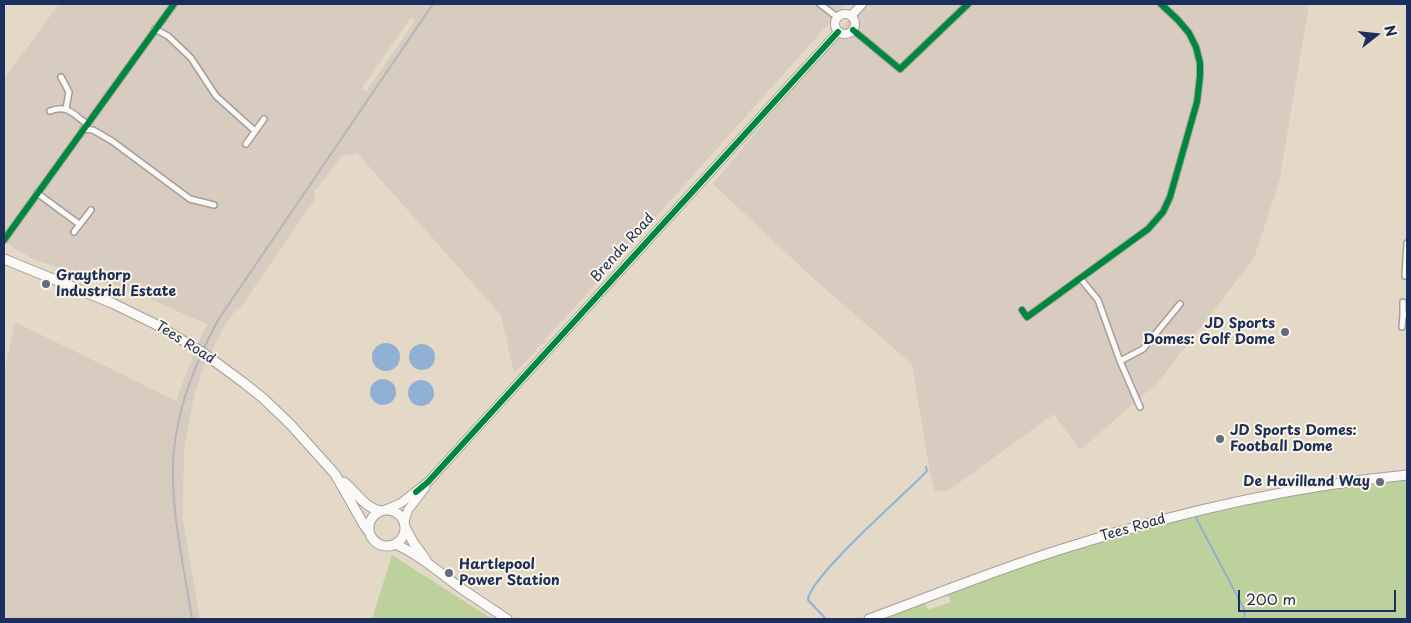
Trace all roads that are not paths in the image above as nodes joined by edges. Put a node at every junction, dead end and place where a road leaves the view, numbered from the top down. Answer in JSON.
{"nodes":[{"id":1,"x":174,"y":4,"type":"edge"},
{"id":2,"x":820,"y":4,"type":"edge"},
{"id":3,"x":862,"y":4,"type":"edge"},
{"id":4,"x":968,"y":4,"type":"edge"},
{"id":5,"x":1161,"y":4,"type":"edge"},
{"id":6,"x":851,"y":16,"type":"junction"},
{"id":7,"x":837,"y":18,"type":"junction"},
{"id":8,"x":155,"y":29,"type":"junction"},
{"id":9,"x":853,"y":30,"type":"junction"},
{"id":10,"x":838,"y":32,"type":"junction"},
{"id":11,"x":61,"y":77,"type":"dead end"},
{"id":12,"x":66,"y":109,"type":"junction"},
{"id":13,"x":50,"y":111,"type":"dead end"},
{"id":14,"x":264,"y":119,"type":"dead end"},
{"id":15,"x":85,"y":126,"type":"junction"},
{"id":16,"x":255,"y":131,"type":"junction"},
{"id":17,"x":246,"y":144,"type":"dead end"},
{"id":18,"x":37,"y":193,"type":"junction"},
{"id":19,"x":214,"y":205,"type":"dead end"},
{"id":20,"x":91,"y":210,"type":"dead end"},
{"id":21,"x":80,"y":224,"type":"junction"},
{"id":22,"x":74,"y":232,"type":"dead end"},
{"id":23,"x":4,"y":240,"type":"edge"},
{"id":24,"x":1407,"y":243,"type":"edge"},
{"id":25,"x":4,"y":259,"type":"edge"},
{"id":26,"x":1405,"y":276,"type":"dead end"},
{"id":27,"x":1080,"y":278,"type":"junction"},
{"id":28,"x":1403,"y":302,"type":"dead end"},
{"id":29,"x":1180,"y":304,"type":"dead end"},
{"id":30,"x":1022,"y":310,"type":"dead end"},
{"id":31,"x":1405,"y":315,"type":"edge"},
{"id":32,"x":1402,"y":327,"type":"dead end"},
{"id":33,"x":1120,"y":361,"type":"junction"},
{"id":34,"x":1140,"y":407,"type":"dead end"},
{"id":35,"x":335,"y":474,"type":"junction"},
{"id":36,"x":1407,"y":475,"type":"edge"},
{"id":37,"x":428,"y":482,"type":"junction"},
{"id":38,"x":383,"y":510,"type":"junction"},
{"id":39,"x":404,"y":524,"type":"junction"},
{"id":40,"x":369,"y":532,"type":"junction"},
{"id":41,"x":395,"y":544,"type":"junction"},
{"id":42,"x":428,"y":563,"type":"junction"},
{"id":43,"x":507,"y":619,"type":"edge"},
{"id":44,"x":869,"y":619,"type":"edge"}],
"edges":[{"from":1,"to":8,"type":"street"},
{"from":2,"to":7,"type":"street"},
{"from":3,"to":6,"type":"main road"},
{"from":4,"to":9,"type":"street"},
{"from":5,"to":27,"type":"street"},
{"from":6,"to":7,"type":"main road"},
{"from":6,"to":9,"type":"main road"},
{"from":7,"to":10,"type":"main road"},
{"from":8,"to":15,"type":"street"},
{"from":8,"to":16,"type":"street"},
{"from":9,"to":10,"type":"main road"},
{"from":10,"to":37,"type":"main road","name":"Brenda Road"},
{"from":11,"to":12,"type":"street"},
{"from":12,"to":13,"type":"street"},
{"from":12,"to":15,"type":"street"},
{"from":14,"to":16,"type":"street"},
{"from":15,"to":18,"type":"street"},
{"from":15,"to":19,"type":"street"},
{"from":16,"to":17,"type":"street"},
{"from":18,"to":21,"type":"street"},
{"from":18,"to":23,"type":"street"},
{"from":20,"to":21,"type":"street"},
{"from":21,"to":22,"type":"street"},
{"from":24,"to":26,"type":"street"},
{"from":25,"to":35,"type":"main road","name":"Tees Road","bridge":true},
{"from":27,"to":30,"type":"street"},
{"from":27,"to":33,"type":"street"},
{"from":28,"to":31,"type":"street"},
{"from":29,"to":33,"type":"street"},
{"from":31,"to":32,"type":"street"},
{"from":33,"to":34,"type":"street"},
{"from":35,"to":38,"type":"main road","name":"Tees Road"},
{"from":35,"to":40,"type":"main road","name":"Tees Road"},
{"from":36,"to":44,"type":"main road","name":"Tees Road"},
{"from":37,"to":38,"type":"main road","name":"Brenda Road"},
{"from":37,"to":39,"type":"main road","name":"Brenda Road"},
{"from":38,"to":39,"type":"main road"},
{"from":38,"to":40,"type":"main road"},
{"from":39,"to":41,"type":"main road"},
{"from":39,"to":42,"type":"main road"},
{"from":40,"to":41,"type":"main road"},
{"from":41,"to":42,"type":"main road"},
{"from":42,"to":43,"type":"main road"}]}
